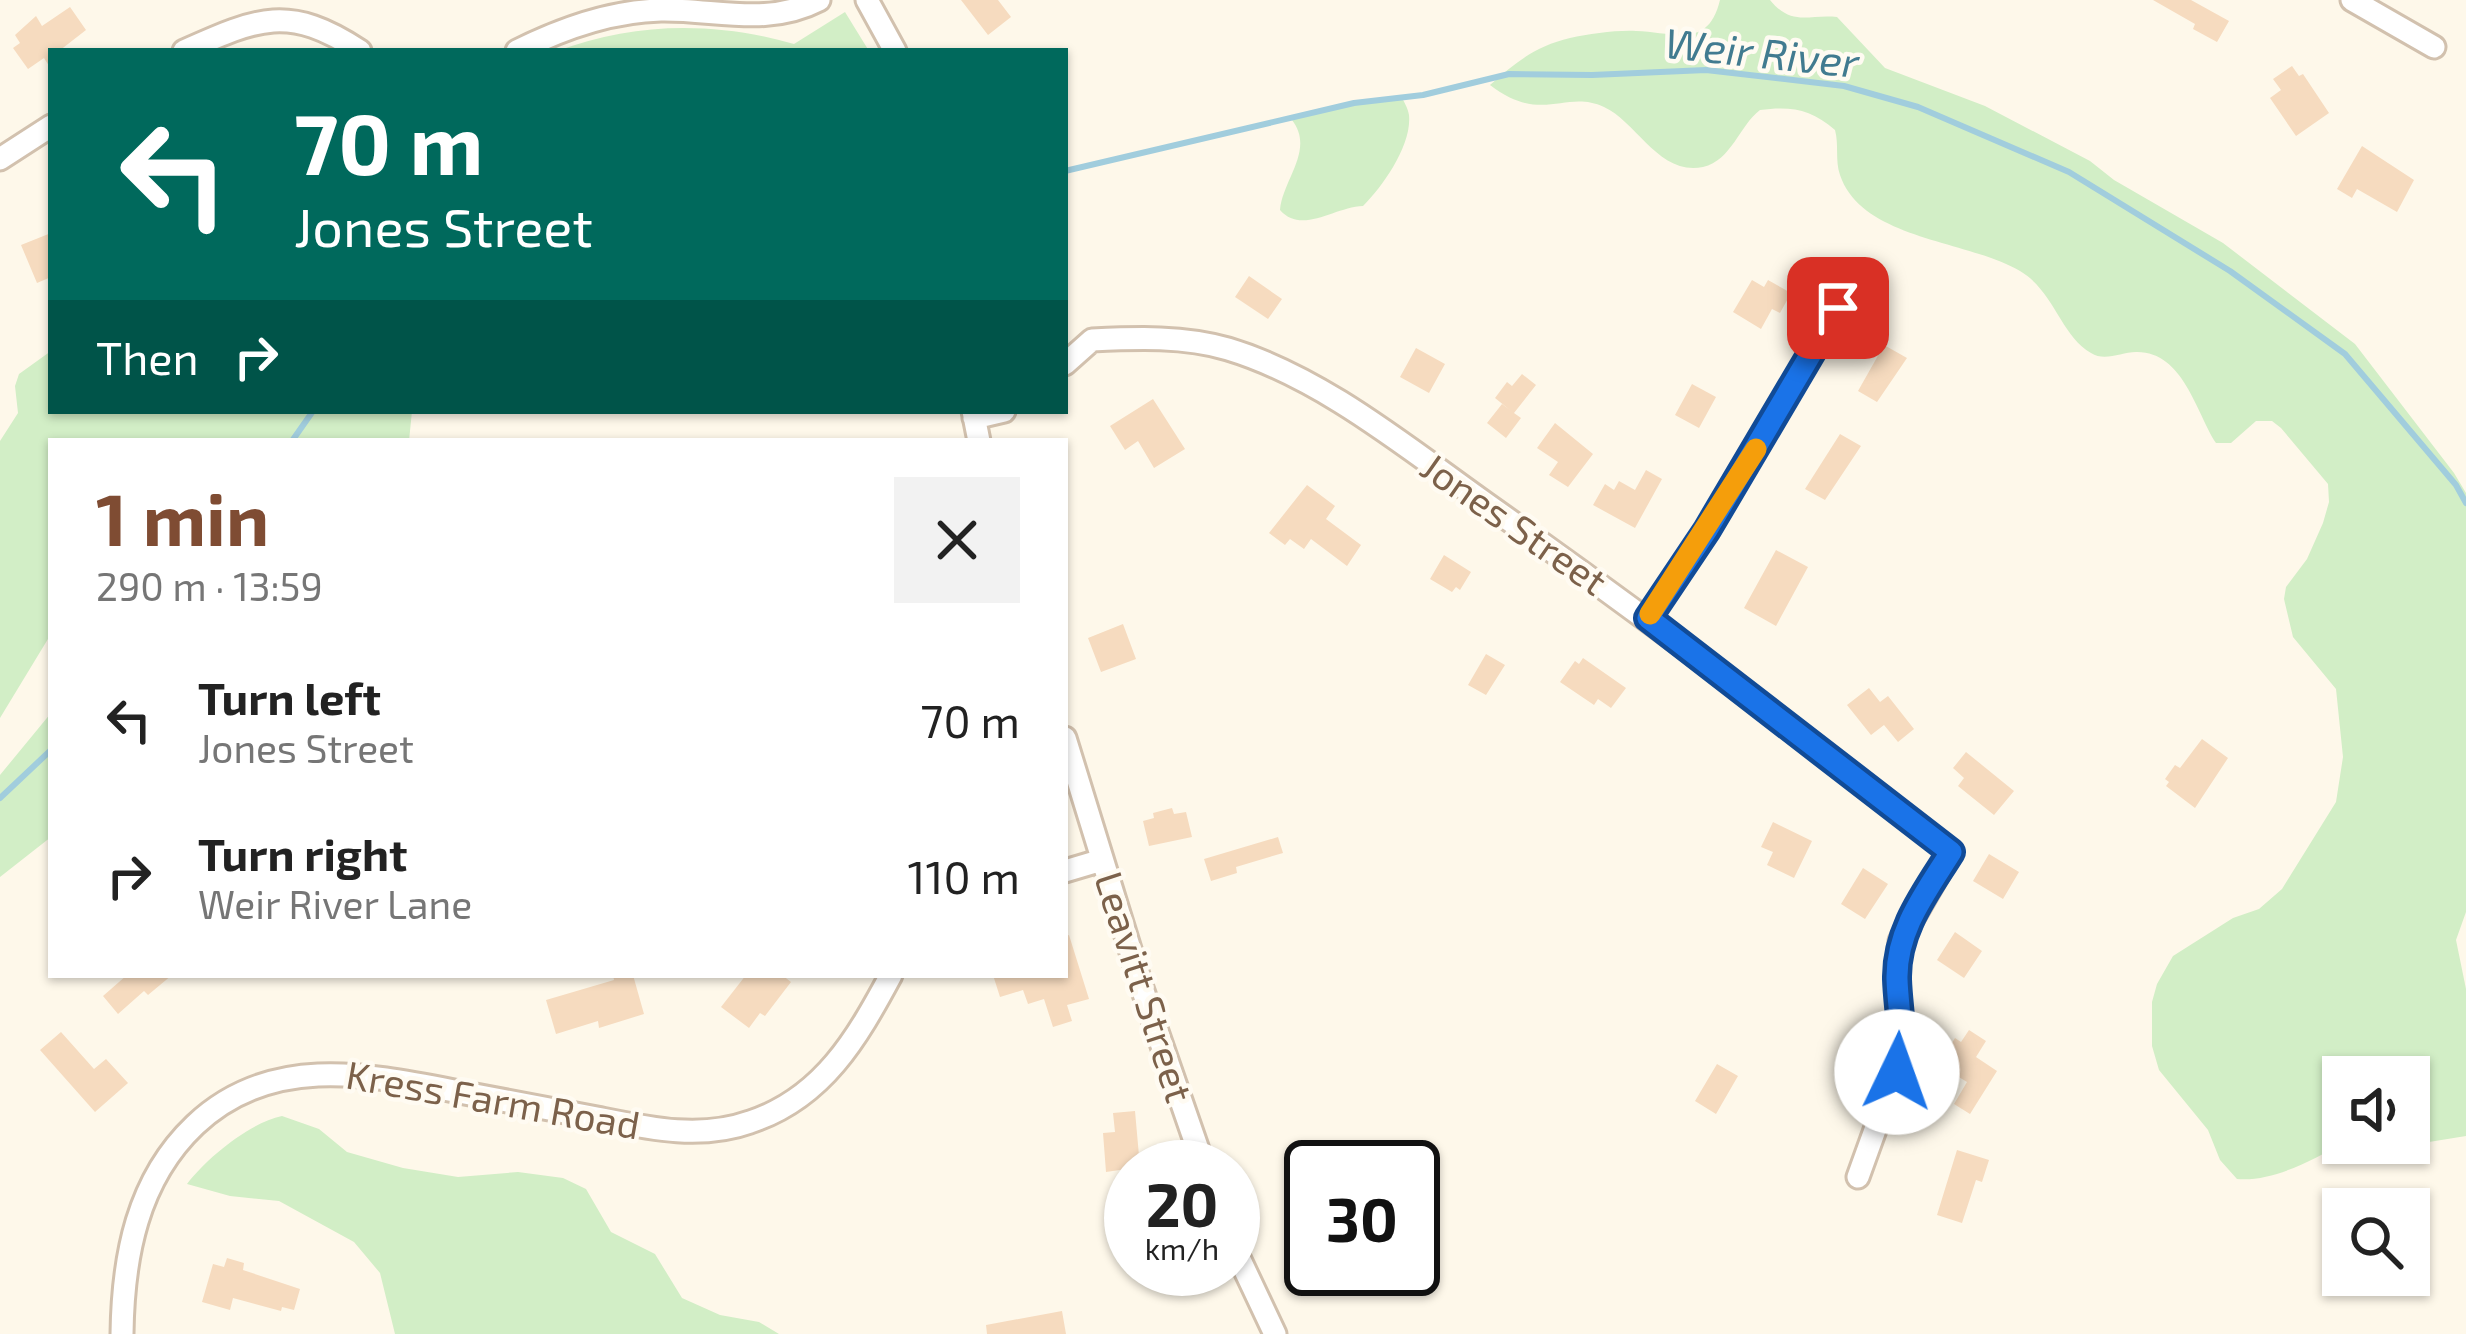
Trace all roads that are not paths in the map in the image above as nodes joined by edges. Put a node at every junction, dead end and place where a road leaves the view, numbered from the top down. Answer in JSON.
{"nodes":[{"id":1,"x":819,"y":0,"type":"edge"},
{"id":2,"x":867,"y":0,"type":"edge"},
{"id":3,"x":2352,"y":0,"type":"edge"},
{"id":4,"x":2434,"y":47,"type":"dead end"},
{"id":5,"x":192,"y":48,"type":"edge"},
{"id":6,"x":355,"y":48,"type":"edge"},
{"id":7,"x":524,"y":48,"type":"edge"},
{"id":8,"x":893,"y":48,"type":"edge"},
{"id":9,"x":48,"y":128,"type":"edge"},
{"id":10,"x":0,"y":159,"type":"edge"},
{"id":11,"x":1838,"y":308,"type":"dead end"},
{"id":12,"x":1068,"y":331,"type":"edge"},
{"id":13,"x":1092,"y":340,"type":"junction"},
{"id":14,"x":1068,"y":361,"type":"edge"},
{"id":15,"x":1648,"y":618,"type":"junction"},
{"id":16,"x":1068,"y":748,"type":"edge"},
{"id":17,"x":1102,"y":860,"type":"junction"},
{"id":18,"x":1068,"y":870,"type":"edge"},
{"id":19,"x":889,"y":978,"type":"edge"},
{"id":20,"x":1195,"y":1140,"type":"edge"},
{"id":21,"x":1858,"y":1178,"type":"dead end"},
{"id":22,"x":1255,"y":1296,"type":"edge"},
{"id":23,"x":1260,"y":1308,"type":"junction"},
{"id":24,"x":122,"y":1334,"type":"edge"},
{"id":25,"x":1255,"y":1334,"type":"edge"},
{"id":26,"x":1276,"y":1334,"type":"edge"}],
"edges":[{"from":1,"to":7,"type":"street"},
{"from":2,"to":8,"type":"street"},
{"from":3,"to":4,"type":"street"},
{"from":5,"to":6,"type":"street"},
{"from":9,"to":10,"type":"street"},
{"from":11,"to":15,"type":"street"},
{"from":12,"to":13,"type":"street","name":"Jones Street"},
{"from":13,"to":14,"type":"street"},
{"from":13,"to":15,"type":"street","name":"Jones Street"},
{"from":15,"to":21,"type":"street","name":"Jones Street"},
{"from":16,"to":17,"type":"street","name":"Leavitt Street"},
{"from":17,"to":18,"type":"street"},
{"from":17,"to":20,"type":"street","name":"Leavitt Street"},
{"from":19,"to":24,"type":"street","name":"Kress Farm Road"},
{"from":22,"to":23,"type":"street"},
{"from":23,"to":25,"type":"street"},
{"from":23,"to":26,"type":"street"}]}
